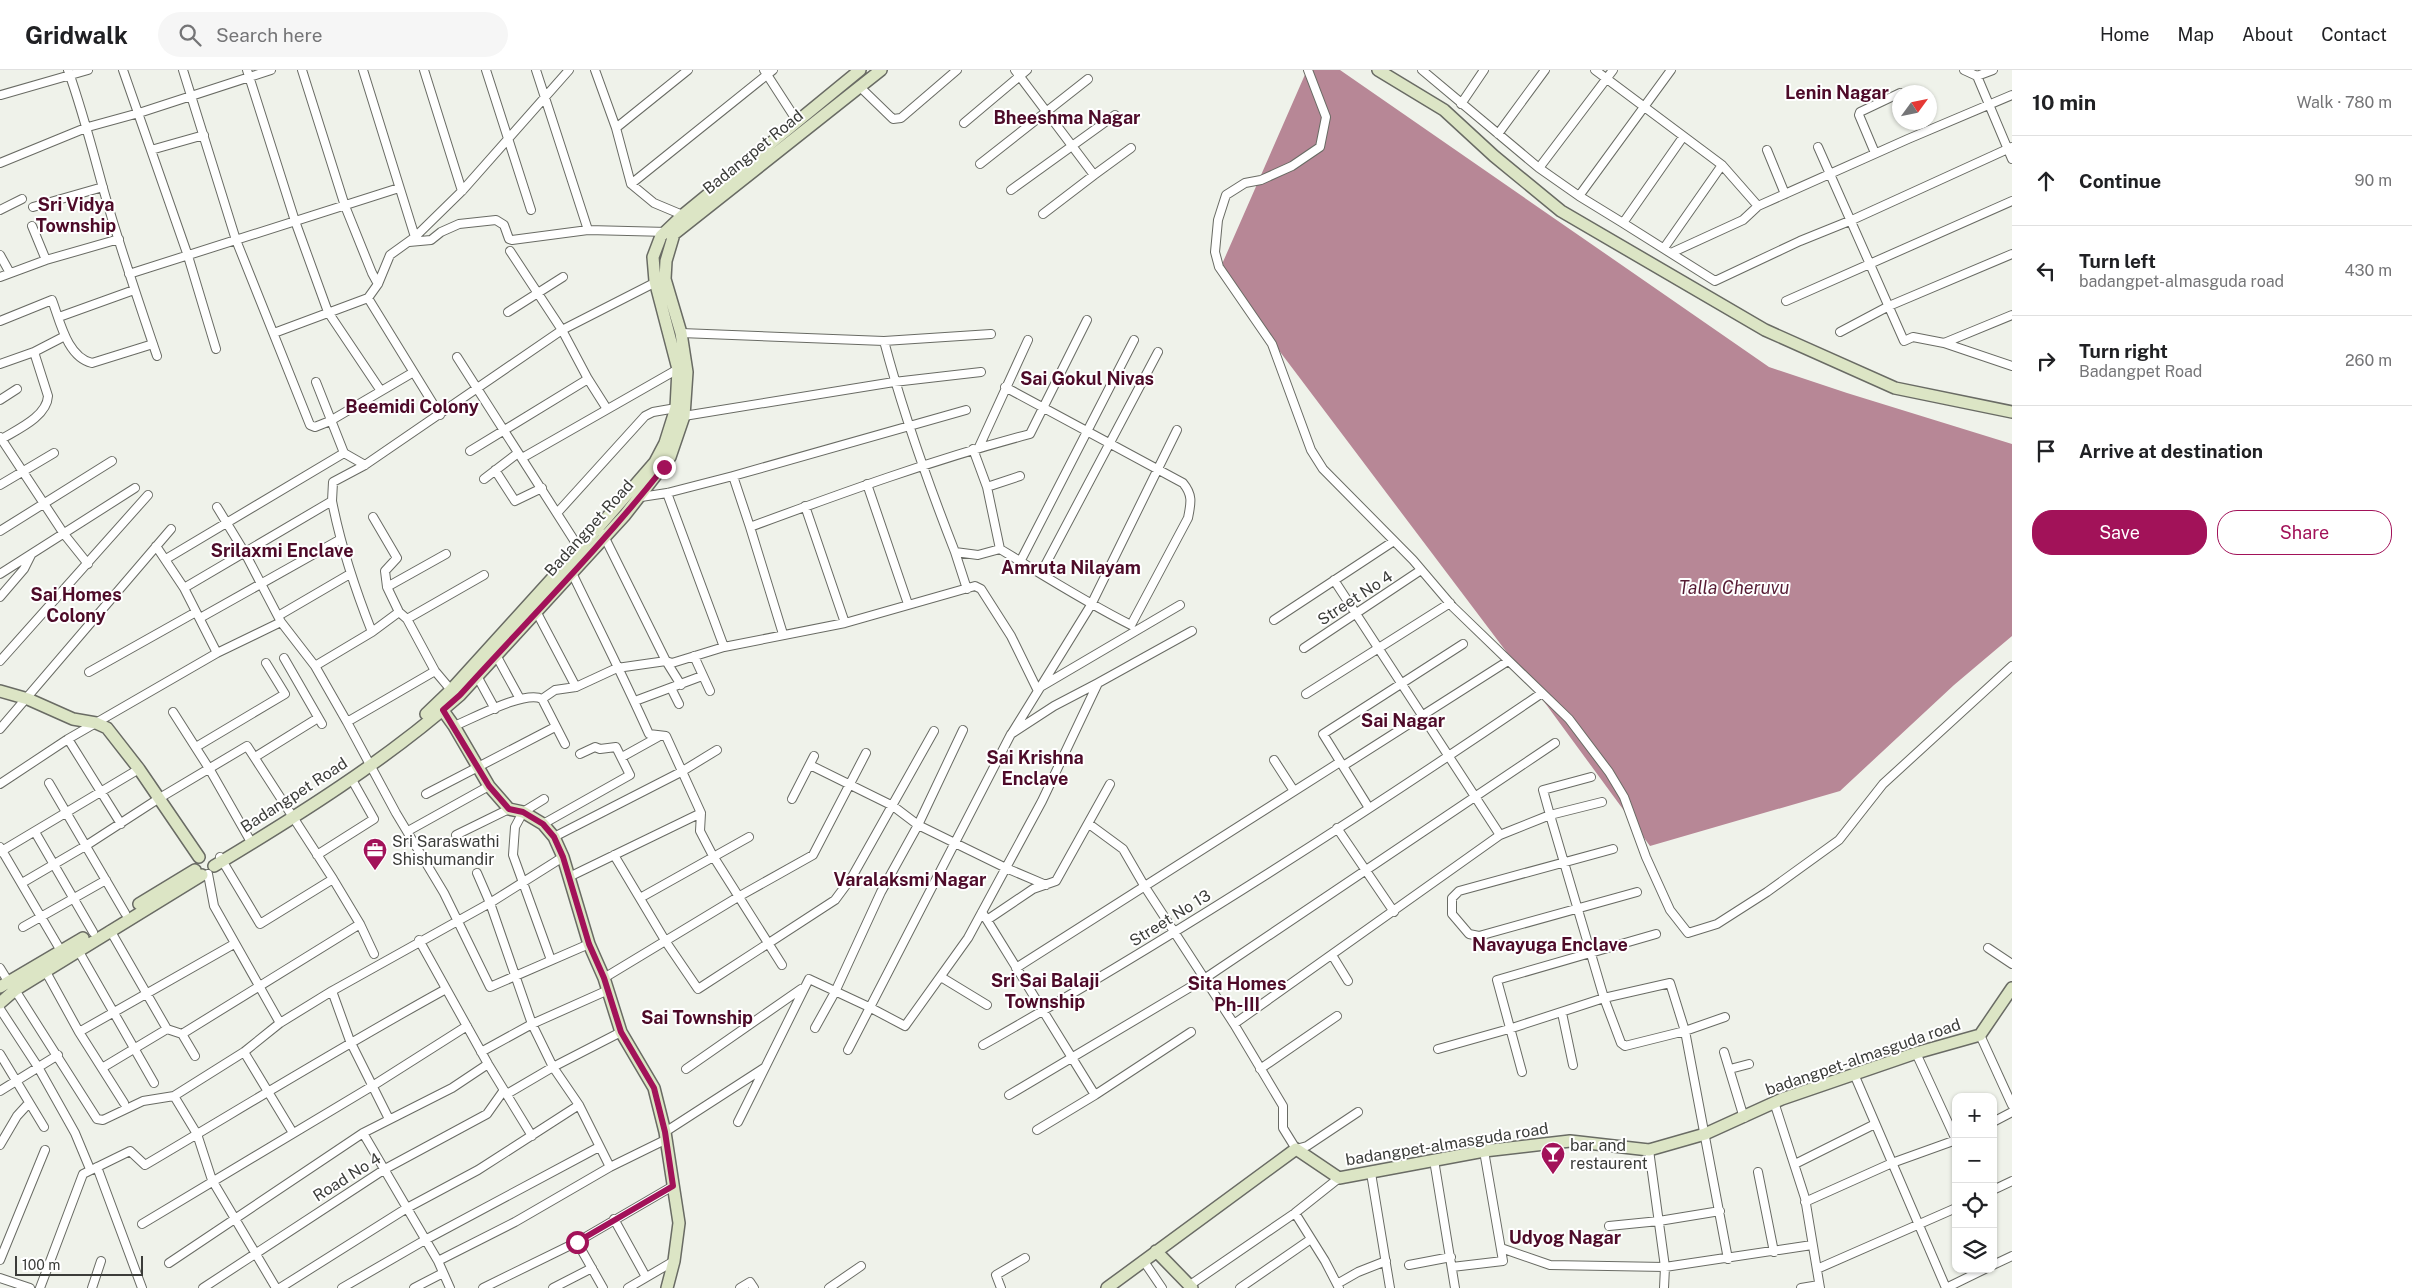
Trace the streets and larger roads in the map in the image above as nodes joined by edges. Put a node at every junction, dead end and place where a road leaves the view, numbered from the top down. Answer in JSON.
{"nodes":[{"id":1,"x":88,"y":70,"type":"edge"},
{"id":2,"x":123,"y":70,"type":"edge"},
{"id":3,"x":183,"y":70,"type":"edge"},
{"id":4,"x":271,"y":70,"type":"edge"},
{"id":5,"x":302,"y":70,"type":"edge"},
{"id":6,"x":363,"y":70,"type":"edge"},
{"id":7,"x":424,"y":70,"type":"edge"},
{"id":8,"x":486,"y":70,"type":"edge"},
{"id":9,"x":536,"y":70,"type":"edge"},
{"id":10,"x":569,"y":70,"type":"edge"},
{"id":11,"x":594,"y":70,"type":"edge"},
{"id":12,"x":688,"y":70,"type":"edge"},
{"id":13,"x":860,"y":70,"type":"edge"},
{"id":14,"x":880,"y":70,"type":"edge"},
{"id":15,"x":957,"y":70,"type":"edge"},
{"id":16,"x":1027,"y":70,"type":"edge"},
{"id":17,"x":1308,"y":70,"type":"edge"},
{"id":18,"x":1378,"y":70,"type":"edge"},
{"id":19,"x":1422,"y":70,"type":"edge"},
{"id":20,"x":1484,"y":70,"type":"edge"},
{"id":21,"x":1545,"y":70,"type":"edge"},
{"id":22,"x":1595,"y":70,"type":"edge"},
{"id":23,"x":1613,"y":70,"type":"edge"},
{"id":24,"x":1671,"y":70,"type":"edge"},
{"id":25,"x":1964,"y":70,"type":"edge"},
{"id":26,"x":1993,"y":70,"type":"edge"},
{"id":27,"x":69,"y":72,"type":"edge"},
{"id":28,"x":768,"y":72,"type":"edge"},
{"id":29,"x":1017,"y":73,"type":"edge"},
{"id":30,"x":248,"y":74,"type":"edge"},
{"id":31,"x":1977,"y":76,"type":"junction"},
{"id":32,"x":1088,"y":79,"type":"dead end"},
{"id":33,"x":1607,"y":79,"type":"junction"},
{"id":34,"x":860,"y":87,"type":"junction"},
{"id":35,"x":1,"y":95,"type":"edge"},
{"id":36,"x":192,"y":95,"type":"junction"},
{"id":37,"x":2012,"y":96,"type":"edge"},
{"id":38,"x":1892,"y":97,"type":"edge"},
{"id":39,"x":545,"y":98,"type":"junction"},
{"id":40,"x":825,"y":98,"type":"junction"},
{"id":41,"x":1461,"y":104,"type":"junction"},
{"id":42,"x":1989,"y":104,"type":"junction"},
{"id":43,"x":1643,"y":106,"type":"junction"},
{"id":44,"x":833,"y":108,"type":"junction"},
{"id":45,"x":1047,"y":112,"type":"junction"},
{"id":46,"x":139,"y":113,"type":"junction"},
{"id":47,"x":1115,"y":115,"type":"dead end"},
{"id":48,"x":797,"y":122,"type":"junction"},
{"id":49,"x":964,"y":123,"type":"dead end"},
{"id":50,"x":88,"y":127,"type":"junction"},
{"id":51,"x":616,"y":128,"type":"junction"},
{"id":52,"x":1498,"y":134,"type":"junction"},
{"id":53,"x":204,"y":135,"type":"junction"},
{"id":54,"x":509,"y":136,"type":"junction"},
{"id":55,"x":1683,"y":137,"type":"junction"},
{"id":56,"x":1071,"y":145,"type":"junction"},
{"id":57,"x":1818,"y":147,"type":"dead end"},
{"id":58,"x":1131,"y":148,"type":"dead end"},
{"id":59,"x":2010,"y":148,"type":"edge"},
{"id":60,"x":151,"y":150,"type":"junction"},
{"id":61,"x":1767,"y":150,"type":"dead end"},
{"id":62,"x":1875,"y":153,"type":"junction"},
{"id":63,"x":2012,"y":159,"type":"edge"},
{"id":64,"x":0,"y":163,"type":"edge"},
{"id":65,"x":980,"y":164,"type":"dead end"},
{"id":66,"x":1722,"y":165,"type":"junction"},
{"id":67,"x":1540,"y":168,"type":"junction"},
{"id":68,"x":1829,"y":174,"type":"junction"},
{"id":69,"x":1094,"y":175,"type":"junction"},
{"id":70,"x":632,"y":184,"type":"junction"},
{"id":71,"x":103,"y":187,"type":"junction"},
{"id":72,"x":399,"y":188,"type":"junction"},
{"id":73,"x":1011,"y":190,"type":"dead end"},
{"id":74,"x":462,"y":191,"type":"junction"},
{"id":75,"x":1785,"y":194,"type":"junction"},
{"id":76,"x":1579,"y":196,"type":"junction"},
{"id":77,"x":22,"y":199,"type":"dead end"},
{"id":78,"x":2012,"y":201,"type":"edge"},
{"id":79,"x":345,"y":206,"type":"junction"},
{"id":80,"x":1758,"y":206,"type":"junction"},
{"id":81,"x":33,"y":208,"type":"dead end"},
{"id":82,"x":0,"y":210,"type":"edge"},
{"id":83,"x":531,"y":210,"type":"dead end"},
{"id":84,"x":1043,"y":214,"type":"dead end"},
{"id":85,"x":688,"y":217,"type":"junction"},
{"id":86,"x":1852,"y":220,"type":"junction"},
{"id":87,"x":295,"y":221,"type":"junction"},
{"id":88,"x":1623,"y":223,"type":"junction"},
{"id":89,"x":32,"y":226,"type":"dead end"},
{"id":90,"x":588,"y":230,"type":"junction"},
{"id":91,"x":670,"y":232,"type":"junction"},
{"id":92,"x":119,"y":239,"type":"junction"},
{"id":93,"x":236,"y":240,"type":"junction"},
{"id":94,"x":412,"y":240,"type":"junction"},
{"id":95,"x":1664,"y":248,"type":"junction"},
{"id":96,"x":510,"y":251,"type":"dead end"},
{"id":97,"x":1671,"y":253,"type":"junction"},
{"id":98,"x":2012,"y":254,"type":"edge"},
{"id":99,"x":0,"y":255,"type":"edge"},
{"id":100,"x":188,"y":256,"type":"junction"},
{"id":101,"x":46,"y":260,"type":"junction"},
{"id":102,"x":1870,"y":263,"type":"junction"},
{"id":103,"x":10,"y":273,"type":"junction"},
{"id":104,"x":129,"y":274,"type":"junction"},
{"id":105,"x":0,"y":276,"type":"edge"},
{"id":106,"x":563,"y":277,"type":"dead end"},
{"id":107,"x":660,"y":280,"type":"junction"},
{"id":108,"x":378,"y":284,"type":"junction"},
{"id":109,"x":134,"y":290,"type":"junction"},
{"id":110,"x":538,"y":293,"type":"junction"},
{"id":111,"x":368,"y":298,"type":"junction"},
{"id":112,"x":1786,"y":301,"type":"dead end"},
{"id":113,"x":1889,"y":306,"type":"junction"},
{"id":114,"x":328,"y":312,"type":"junction"},
{"id":115,"x":508,"y":312,"type":"dead end"},
{"id":116,"x":2012,"y":315,"type":"edge"},
{"id":117,"x":59,"y":317,"type":"junction"},
{"id":118,"x":1087,"y":320,"type":"dead end"},
{"id":119,"x":0,"y":321,"type":"edge"},
{"id":120,"x":562,"y":330,"type":"junction"},
{"id":121,"x":1840,"y":332,"type":"dead end"},
{"id":122,"x":274,"y":333,"type":"junction"},
{"id":123,"x":680,"y":333,"type":"junction"},
{"id":124,"x":991,"y":334,"type":"dead end"},
{"id":125,"x":65,"y":336,"type":"junction"},
{"id":126,"x":1028,"y":340,"type":"dead end"},
{"id":127,"x":1134,"y":340,"type":"dead end"},
{"id":128,"x":884,"y":341,"type":"junction"},
{"id":129,"x":1944,"y":343,"type":"junction"},
{"id":130,"x":153,"y":344,"type":"junction"},
{"id":131,"x":216,"y":349,"type":"dead end"},
{"id":132,"x":34,"y":352,"type":"junction"},
{"id":133,"x":1158,"y":352,"type":"dead end"},
{"id":134,"x":157,"y":356,"type":"dead end"},
{"id":135,"x":457,"y":357,"type":"dead end"},
{"id":136,"x":0,"y":364,"type":"edge"},
{"id":137,"x":2012,"y":366,"type":"edge"},
{"id":138,"x":678,"y":369,"type":"junction"},
{"id":139,"x":982,"y":372,"type":"dead end"},
{"id":140,"x":412,"y":373,"type":"junction"},
{"id":141,"x":588,"y":379,"type":"junction"},
{"id":142,"x":316,"y":382,"type":"dead end"},
{"id":143,"x":894,"y":382,"type":"junction"},
{"id":144,"x":1005,"y":387,"type":"junction"},
{"id":145,"x":17,"y":389,"type":"dead end"},
{"id":146,"x":476,"y":390,"type":"junction"},
{"id":147,"x":381,"y":391,"type":"junction"},
{"id":148,"x":0,"y":400,"type":"edge"},
{"id":149,"x":1043,"y":407,"type":"junction"},
{"id":150,"x":607,"y":409,"type":"junction"},
{"id":151,"x":966,"y":410,"type":"dead end"},
{"id":152,"x":680,"y":412,"type":"junction"},
{"id":153,"x":2012,"y":412,"type":"edge"},
{"id":154,"x":440,"y":415,"type":"junction"},
{"id":155,"x":330,"y":422,"type":"junction"},
{"id":156,"x":909,"y":425,"type":"junction"},
{"id":157,"x":503,"y":430,"type":"junction"},
{"id":158,"x":1088,"y":430,"type":"junction"},
{"id":159,"x":1177,"y":430,"type":"dead end"},
{"id":160,"x":0,"y":439,"type":"edge"},
{"id":161,"x":1110,"y":442,"type":"junction"},
{"id":162,"x":976,"y":448,"type":"junction"},
{"id":163,"x":470,"y":451,"type":"dead end"},
{"id":164,"x":54,"y":453,"type":"dead end"},
{"id":165,"x":344,"y":453,"type":"junction"},
{"id":166,"x":520,"y":456,"type":"junction"},
{"id":167,"x":112,"y":461,"type":"dead end"},
{"id":168,"x":365,"y":465,"type":"junction"},
{"id":169,"x":922,"y":466,"type":"junction"},
{"id":170,"x":495,"y":470,"type":"junction"},
{"id":171,"x":1157,"y":470,"type":"junction"},
{"id":172,"x":20,"y":471,"type":"junction"},
{"id":173,"x":733,"y":476,"type":"junction"},
{"id":174,"x":1020,"y":476,"type":"dead end"},
{"id":175,"x":484,"y":479,"type":"dead end"},
{"id":176,"x":867,"y":484,"type":"junction"},
{"id":177,"x":0,"y":485,"type":"edge"},
{"id":178,"x":986,"y":487,"type":"junction"},
{"id":179,"x":135,"y":488,"type":"dead end"},
{"id":180,"x":542,"y":488,"type":"junction"},
{"id":181,"x":667,"y":493,"type":"junction"},
{"id":182,"x":148,"y":495,"type":"dead end"},
{"id":183,"x":641,"y":497,"type":"junction"},
{"id":184,"x":332,"y":501,"type":"junction"},
{"id":185,"x":44,"y":503,"type":"junction"},
{"id":186,"x":805,"y":506,"type":"junction"},
{"id":187,"x":217,"y":507,"type":"dead end"},
{"id":188,"x":558,"y":512,"type":"junction"},
{"id":189,"x":373,"y":517,"type":"dead end"},
{"id":190,"x":227,"y":522,"type":"junction"},
{"id":191,"x":750,"y":527,"type":"junction"},
{"id":192,"x":171,"y":529,"type":"dead end"},
{"id":193,"x":0,"y":531,"type":"edge"},
{"id":194,"x":601,"y":533,"type":"junction"},
{"id":195,"x":64,"y":534,"type":"junction"},
{"id":196,"x":340,"y":540,"type":"junction"},
{"id":197,"x":1394,"y":541,"type":"junction"},
{"id":198,"x":156,"y":546,"type":"junction"},
{"id":199,"x":580,"y":548,"type":"junction"},
{"id":200,"x":1000,"y":549,"type":"junction"},
{"id":201,"x":955,"y":552,"type":"junction"},
{"id":202,"x":245,"y":553,"type":"junction"},
{"id":203,"x":32,"y":554,"type":"junction"},
{"id":204,"x":446,"y":554,"type":"dead end"},
{"id":205,"x":166,"y":559,"type":"junction"},
{"id":206,"x":1020,"y":562,"type":"junction"},
{"id":207,"x":88,"y":564,"type":"junction"},
{"id":208,"x":1422,"y":570,"type":"junction"},
{"id":209,"x":572,"y":573,"type":"junction"},
{"id":210,"x":1041,"y":573,"type":"junction"},
{"id":211,"x":0,"y":574,"type":"edge"},
{"id":212,"x":350,"y":574,"type":"junction"},
{"id":213,"x":484,"y":575,"type":"dead end"},
{"id":214,"x":1334,"y":580,"type":"junction"},
{"id":215,"x":260,"y":584,"type":"junction"},
{"id":216,"x":387,"y":587,"type":"junction"},
{"id":217,"x":184,"y":588,"type":"junction"},
{"id":218,"x":967,"y":588,"type":"junction"},
{"id":219,"x":0,"y":597,"type":"edge"},
{"id":220,"x":1450,"y":603,"type":"junction"},
{"id":221,"x":908,"y":604,"type":"junction"},
{"id":222,"x":1091,"y":605,"type":"junction"},
{"id":223,"x":1180,"y":605,"type":"dead end"},
{"id":224,"x":536,"y":611,"type":"junction"},
{"id":225,"x":399,"y":612,"type":"junction"},
{"id":226,"x":1356,"y":614,"type":"junction"},
{"id":227,"x":198,"y":615,"type":"junction"},
{"id":228,"x":280,"y":619,"type":"junction"},
{"id":229,"x":407,"y":620,"type":"junction"},
{"id":230,"x":1274,"y":620,"type":"dead end"},
{"id":231,"x":845,"y":623,"type":"junction"},
{"id":232,"x":1192,"y":631,"type":"dead end"},
{"id":233,"x":372,"y":632,"type":"junction"},
{"id":234,"x":784,"y":634,"type":"junction"},
{"id":235,"x":1462,"y":644,"type":"dead end"},
{"id":236,"x":724,"y":646,"type":"junction"},
{"id":237,"x":1304,"y":648,"type":"dead end"},
{"id":238,"x":1378,"y":648,"type":"junction"},
{"id":239,"x":217,"y":653,"type":"junction"},
{"id":240,"x":496,"y":655,"type":"junction"},
{"id":241,"x":694,"y":656,"type":"junction"},
{"id":242,"x":284,"y":658,"type":"dead end"},
{"id":243,"x":0,"y":661,"type":"edge"},
{"id":244,"x":666,"y":661,"type":"junction"},
{"id":245,"x":1508,"y":661,"type":"junction"},
{"id":246,"x":266,"y":663,"type":"dead end"},
{"id":247,"x":315,"y":666,"type":"junction"},
{"id":248,"x":2012,"y":666,"type":"edge"},
{"id":249,"x":617,"y":668,"type":"junction"},
{"id":250,"x":435,"y":671,"type":"junction"},
{"id":251,"x":89,"y":672,"type":"dead end"},
{"id":252,"x":477,"y":676,"type":"junction"},
{"id":253,"x":702,"y":676,"type":"junction"},
{"id":254,"x":1098,"y":683,"type":"junction"},
{"id":255,"x":681,"y":685,"type":"junction"},
{"id":256,"x":1402,"y":685,"type":"junction"},
{"id":257,"x":576,"y":687,"type":"junction"},
{"id":258,"x":671,"y":688,"type":"junction"},
{"id":259,"x":1037,"y":689,"type":"junction"},
{"id":260,"x":451,"y":690,"type":"junction"},
{"id":261,"x":0,"y":691,"type":"edge"},
{"id":262,"x":710,"y":691,"type":"dead end"},
{"id":263,"x":1306,"y":694,"type":"dead end"},
{"id":264,"x":1542,"y":694,"type":"junction"},
{"id":265,"x":28,"y":699,"type":"junction"},
{"id":266,"x":520,"y":699,"type":"junction"},
{"id":267,"x":542,"y":699,"type":"junction"},
{"id":268,"x":635,"y":702,"type":"junction"},
{"id":269,"x":679,"y":704,"type":"dead end"},
{"id":270,"x":440,"y":707,"type":"junction"},
{"id":271,"x":494,"y":710,"type":"junction"},
{"id":272,"x":173,"y":712,"type":"dead end"},
{"id":273,"x":1422,"y":716,"type":"junction"},
{"id":274,"x":347,"y":722,"type":"junction"},
{"id":275,"x":96,"y":724,"type":"junction"},
{"id":276,"x":454,"y":726,"type":"junction"},
{"id":277,"x":555,"y":727,"type":"junction"},
{"id":278,"x":0,"y":729,"type":"edge"},
{"id":279,"x":963,"y":730,"type":"dead end"},
{"id":280,"x":934,"y":731,"type":"dead end"},
{"id":281,"x":1011,"y":734,"type":"junction"},
{"id":282,"x":658,"y":737,"type":"junction"},
{"id":283,"x":68,"y":739,"type":"junction"},
{"id":284,"x":1555,"y":743,"type":"dead end"},
{"id":285,"x":565,"y":744,"type":"dead end"},
{"id":286,"x":196,"y":747,"type":"junction"},
{"id":287,"x":717,"y":750,"type":"dead end"},
{"id":288,"x":866,"y":753,"type":"dead end"},
{"id":289,"x":580,"y":754,"type":"dead end"},
{"id":290,"x":255,"y":756,"type":"junction"},
{"id":291,"x":814,"y":756,"type":"dead end"},
{"id":292,"x":1449,"y":756,"type":"junction"},
{"id":293,"x":622,"y":757,"type":"junction"},
{"id":294,"x":1274,"y":760,"type":"dead end"},
{"id":295,"x":369,"y":763,"type":"junction"},
{"id":296,"x":1342,"y":764,"type":"junction"},
{"id":297,"x":810,"y":765,"type":"junction"},
{"id":298,"x":479,"y":768,"type":"junction"},
{"id":299,"x":139,"y":769,"type":"junction"},
{"id":300,"x":210,"y":770,"type":"junction"},
{"id":301,"x":681,"y":772,"type":"junction"},
{"id":302,"x":1591,"y":777,"type":"dead end"},
{"id":303,"x":351,"y":778,"type":"junction"},
{"id":304,"x":49,"y":783,"type":"dead end"},
{"id":305,"x":849,"y":783,"type":"junction"},
{"id":306,"x":0,"y":784,"type":"edge"},
{"id":307,"x":1110,"y":784,"type":"dead end"},
{"id":308,"x":489,"y":786,"type":"junction"},
{"id":309,"x":1294,"y":791,"type":"junction"},
{"id":310,"x":102,"y":793,"type":"junction"},
{"id":311,"x":426,"y":794,"type":"dead end"},
{"id":312,"x":1476,"y":798,"type":"junction"},
{"id":313,"x":158,"y":799,"type":"junction"},
{"id":314,"x":544,"y":799,"type":"dead end"},
{"id":315,"x":792,"y":799,"type":"dead end"},
{"id":316,"x":1602,"y":802,"type":"dead end"},
{"id":317,"x":893,"y":806,"type":"junction"},
{"id":318,"x":1369,"y":808,"type":"junction"},
{"id":319,"x":509,"y":809,"type":"junction"},
{"id":320,"x":523,"y":812,"type":"junction"},
{"id":321,"x":701,"y":813,"type":"junction"},
{"id":322,"x":67,"y":814,"type":"junction"},
{"id":323,"x":292,"y":814,"type":"junction"},
{"id":324,"x":1550,"y":815,"type":"junction"},
{"id":325,"x":121,"y":824,"type":"junction"},
{"id":326,"x":543,"y":824,"type":"junction"},
{"id":327,"x":918,"y":824,"type":"junction"},
{"id":328,"x":1089,"y":824,"type":"junction"},
{"id":329,"x":1337,"y":828,"type":"junction"},
{"id":330,"x":408,"y":831,"type":"junction"},
{"id":331,"x":35,"y":832,"type":"junction"},
{"id":332,"x":456,"y":835,"type":"dead end"},
{"id":333,"x":1500,"y":835,"type":"junction"},
{"id":334,"x":748,"y":836,"type":"dead end"},
{"id":335,"x":554,"y":837,"type":"junction"},
{"id":336,"x":250,"y":840,"type":"junction"},
{"id":337,"x":957,"y":842,"type":"junction"},
{"id":338,"x":87,"y":846,"type":"junction"},
{"id":339,"x":1613,"y":849,"type":"dead end"},
{"id":340,"x":1,"y":850,"type":"edge"},
{"id":341,"x":317,"y":855,"type":"junction"},
{"id":342,"x":614,"y":855,"type":"junction"},
{"id":343,"x":713,"y":856,"type":"junction"},
{"id":344,"x":563,"y":857,"type":"junction"},
{"id":345,"x":1564,"y":861,"type":"junction"},
{"id":346,"x":52,"y":864,"type":"junction"},
{"id":347,"x":210,"y":866,"type":"junction"},
{"id":348,"x":1006,"y":868,"type":"junction"},
{"id":349,"x":1366,"y":871,"type":"junction"},
{"id":350,"x":477,"y":873,"type":"dead end"},
{"id":351,"x":568,"y":876,"type":"junction"},
{"id":352,"x":333,"y":879,"type":"junction"},
{"id":353,"x":106,"y":880,"type":"junction"},
{"id":354,"x":521,"y":881,"type":"junction"},
{"id":355,"x":22,"y":883,"type":"junction"},
{"id":356,"x":1046,"y":885,"type":"junction"},
{"id":357,"x":1144,"y":887,"type":"junction"},
{"id":358,"x":1637,"y":892,"type":"dead end"},
{"id":359,"x":738,"y":897,"type":"junction"},
{"id":360,"x":640,"y":898,"type":"junction"},
{"id":361,"x":73,"y":899,"type":"junction"},
{"id":362,"x":490,"y":902,"type":"junction"},
{"id":363,"x":1578,"y":909,"type":"junction"},
{"id":364,"x":982,"y":912,"type":"junction"},
{"id":365,"x":1394,"y":912,"type":"junction"},
{"id":366,"x":125,"y":913,"type":"junction"},
{"id":367,"x":41,"y":917,"type":"junction"},
{"id":368,"x":458,"y":919,"type":"junction"},
{"id":369,"x":987,"y":920,"type":"junction"},
{"id":370,"x":360,"y":924,"type":"junction"},
{"id":371,"x":23,"y":927,"type":"dead end"},
{"id":372,"x":110,"y":930,"type":"junction"},
{"id":373,"x":93,"y":932,"type":"junction"},
{"id":374,"x":1174,"y":932,"type":"junction"},
{"id":375,"x":1656,"y":934,"type":"dead end"},
{"id":376,"x":420,"y":940,"type":"junction"},
{"id":377,"x":666,"y":942,"type":"junction"},
{"id":378,"x":767,"y":942,"type":"junction"},
{"id":379,"x":234,"y":944,"type":"junction"},
{"id":380,"x":589,"y":944,"type":"junction"},
{"id":381,"x":1988,"y":948,"type":"dead end"},
{"id":382,"x":78,"y":950,"type":"junction"},
{"id":383,"x":61,"y":951,"type":"junction"},
{"id":384,"x":1591,"y":953,"type":"junction"},
{"id":385,"x":374,"y":954,"type":"dead end"},
{"id":386,"x":1332,"y":955,"type":"junction"},
{"id":387,"x":551,"y":960,"type":"junction"},
{"id":388,"x":2012,"y":964,"type":"edge"},
{"id":389,"x":782,"y":965,"type":"dead end"},
{"id":390,"x":0,"y":968,"type":"edge"},
{"id":391,"x":1016,"y":968,"type":"junction"},
{"id":392,"x":46,"y":972,"type":"junction"},
{"id":393,"x":514,"y":977,"type":"junction"},
{"id":394,"x":940,"y":977,"type":"junction"},
{"id":395,"x":604,"y":978,"type":"junction"},
{"id":396,"x":1204,"y":979,"type":"junction"},
{"id":397,"x":1348,"y":981,"type":"dead end"},
{"id":398,"x":7,"y":986,"type":"edge"},
{"id":399,"x":259,"y":988,"type":"junction"},
{"id":400,"x":802,"y":988,"type":"junction"},
{"id":401,"x":2012,"y":988,"type":"edge"},
{"id":402,"x":446,"y":989,"type":"junction"},
{"id":403,"x":332,"y":991,"type":"junction"},
{"id":404,"x":606,"y":991,"type":"junction"},
{"id":405,"x":835,"y":992,"type":"junction"},
{"id":406,"x":145,"y":993,"type":"junction"},
{"id":407,"x":1604,"y":998,"type":"junction"},
{"id":408,"x":0,"y":1002,"type":"edge"},
{"id":409,"x":987,"y":1005,"type":"dead end"},
{"id":410,"x":869,"y":1006,"type":"junction"},
{"id":411,"x":0,"y":1009,"type":"edge"},
{"id":412,"x":113,"y":1012,"type":"junction"},
{"id":413,"x":1042,"y":1012,"type":"junction"},
{"id":414,"x":1562,"y":1013,"type":"junction"},
{"id":415,"x":1337,"y":1016,"type":"dead end"},
{"id":416,"x":1725,"y":1018,"type":"dead end"},
{"id":417,"x":280,"y":1024,"type":"junction"},
{"id":418,"x":532,"y":1024,"type":"junction"},
{"id":419,"x":1234,"y":1024,"type":"junction"},
{"id":420,"x":467,"y":1026,"type":"junction"},
{"id":421,"x":815,"y":1028,"type":"dead end"},
{"id":422,"x":167,"y":1029,"type":"junction"},
{"id":423,"x":1509,"y":1029,"type":"junction"},
{"id":424,"x":1685,"y":1031,"type":"junction"},
{"id":425,"x":79,"y":1032,"type":"junction"},
{"id":426,"x":621,"y":1032,"type":"junction"},
{"id":427,"x":1191,"y":1032,"type":"dead end"},
{"id":428,"x":182,"y":1034,"type":"junction"},
{"id":429,"x":1980,"y":1034,"type":"junction"},
{"id":430,"x":350,"y":1041,"type":"junction"},
{"id":431,"x":983,"y":1045,"type":"dead end"},
{"id":432,"x":134,"y":1047,"type":"junction"},
{"id":433,"x":1438,"y":1049,"type":"dead end"},
{"id":434,"x":848,"y":1050,"type":"dead end"},
{"id":435,"x":244,"y":1052,"type":"junction"},
{"id":436,"x":481,"y":1052,"type":"junction"},
{"id":437,"x":1724,"y":1052,"type":"dead end"},
{"id":438,"x":1916,"y":1053,"type":"junction"},
{"id":439,"x":0,"y":1054,"type":"edge"},
{"id":440,"x":58,"y":1055,"type":"junction"},
{"id":441,"x":195,"y":1056,"type":"dead end"},
{"id":442,"x":1070,"y":1057,"type":"junction"},
{"id":443,"x":488,"y":1064,"type":"junction"},
{"id":444,"x":1749,"y":1064,"type":"dead end"},
{"id":445,"x":1573,"y":1065,"type":"dead end"},
{"id":446,"x":38,"y":1067,"type":"junction"},
{"id":447,"x":553,"y":1067,"type":"junction"},
{"id":448,"x":102,"y":1068,"type":"junction"},
{"id":449,"x":764,"y":1068,"type":"junction"},
{"id":450,"x":686,"y":1069,"type":"dead end"},
{"id":451,"x":1260,"y":1069,"type":"junction"},
{"id":452,"x":1730,"y":1070,"type":"junction"},
{"id":453,"x":1522,"y":1072,"type":"dead end"},
{"id":454,"x":1854,"y":1074,"type":"junction"},
{"id":455,"x":15,"y":1080,"type":"junction"},
{"id":456,"x":154,"y":1083,"type":"dead end"},
{"id":457,"x":374,"y":1085,"type":"junction"},
{"id":458,"x":0,"y":1092,"type":"edge"},
{"id":459,"x":269,"y":1092,"type":"junction"},
{"id":460,"x":506,"y":1092,"type":"junction"},
{"id":461,"x":1009,"y":1095,"type":"dead end"},
{"id":462,"x":1095,"y":1095,"type":"junction"},
{"id":463,"x":174,"y":1096,"type":"junction"},
{"id":464,"x":1774,"y":1102,"type":"junction"},
{"id":465,"x":124,"y":1103,"type":"dead end"},
{"id":466,"x":28,"y":1104,"type":"junction"},
{"id":467,"x":579,"y":1105,"type":"junction"},
{"id":468,"x":2012,"y":1105,"type":"edge"},
{"id":469,"x":1358,"y":1112,"type":"dead end"},
{"id":470,"x":2012,"y":1112,"type":"edge"},
{"id":471,"x":1744,"y":1118,"type":"junction"},
{"id":472,"x":389,"y":1120,"type":"junction"},
{"id":473,"x":1997,"y":1120,"type":"edge"},
{"id":474,"x":738,"y":1122,"type":"dead end"},
{"id":475,"x":1875,"y":1124,"type":"junction"},
{"id":476,"x":44,"y":1127,"type":"dead end"},
{"id":477,"x":1037,"y":1130,"type":"dead end"},
{"id":478,"x":294,"y":1133,"type":"junction"},
{"id":479,"x":364,"y":1133,"type":"junction"},
{"id":480,"x":197,"y":1134,"type":"junction"},
{"id":481,"x":1705,"y":1134,"type":"junction"},
{"id":482,"x":532,"y":1136,"type":"junction"},
{"id":483,"x":665,"y":1136,"type":"junction"},
{"id":484,"x":1955,"y":1138,"type":"edge"},
{"id":485,"x":1952,"y":1141,"type":"edge"},
{"id":486,"x":0,"y":1145,"type":"edge"},
{"id":487,"x":599,"y":1147,"type":"junction"},
{"id":488,"x":1296,"y":1149,"type":"junction"},
{"id":489,"x":45,"y":1150,"type":"dead end"},
{"id":490,"x":1649,"y":1150,"type":"junction"},
{"id":491,"x":1484,"y":1151,"type":"junction"},
{"id":492,"x":1434,"y":1160,"type":"junction"},
{"id":493,"x":1892,"y":1163,"type":"junction"},
{"id":494,"x":1795,"y":1164,"type":"junction"},
{"id":495,"x":610,"y":1167,"type":"junction"},
{"id":496,"x":94,"y":1168,"type":"junction"},
{"id":497,"x":385,"y":1169,"type":"junction"},
{"id":498,"x":1758,"y":1172,"type":"dead end"},
{"id":499,"x":1371,"y":1173,"type":"junction"},
{"id":500,"x":1339,"y":1178,"type":"junction"},
{"id":501,"x":212,"y":1180,"type":"junction"},
{"id":502,"x":2012,"y":1181,"type":"edge"},
{"id":503,"x":673,"y":1186,"type":"junction"},
{"id":504,"x":1997,"y":1188,"type":"edge"},
{"id":505,"x":1805,"y":1202,"type":"junction"},
{"id":506,"x":407,"y":1208,"type":"junction"},
{"id":507,"x":1952,"y":1210,"type":"edge"},
{"id":508,"x":1720,"y":1211,"type":"junction"},
{"id":509,"x":1295,"y":1213,"type":"junction"},
{"id":510,"x":234,"y":1219,"type":"junction"},
{"id":511,"x":614,"y":1219,"type":"junction"},
{"id":512,"x":1659,"y":1222,"type":"junction"},
{"id":513,"x":142,"y":1224,"type":"dead end"},
{"id":514,"x":1610,"y":1226,"type":"dead end"},
{"id":515,"x":1919,"y":1226,"type":"junction"},
{"id":516,"x":1311,"y":1239,"type":"junction"},
{"id":517,"x":425,"y":1240,"type":"junction"},
{"id":518,"x":577,"y":1242,"type":"junction"},
{"id":519,"x":1812,"y":1245,"type":"junction"},
{"id":520,"x":1501,"y":1248,"type":"junction"},
{"id":521,"x":1156,"y":1251,"type":"junction"},
{"id":522,"x":256,"y":1252,"type":"junction"},
{"id":523,"x":1774,"y":1252,"type":"junction"},
{"id":524,"x":2012,"y":1256,"type":"edge"},
{"id":525,"x":1451,"y":1257,"type":"junction"},
{"id":526,"x":1025,"y":1258,"type":"dead end"},
{"id":527,"x":1728,"y":1259,"type":"junction"},
{"id":528,"x":0,"y":1260,"type":"edge"},
{"id":529,"x":101,"y":1260,"type":"dead end"},
{"id":530,"x":1142,"y":1260,"type":"junction"},
{"id":531,"x":438,"y":1261,"type":"junction"},
{"id":532,"x":674,"y":1261,"type":"junction"},
{"id":533,"x":1386,"y":1261,"type":"junction"},
{"id":534,"x":169,"y":1262,"type":"dead end"},
{"id":535,"x":1997,"y":1263,"type":"edge"},
{"id":536,"x":1409,"y":1265,"type":"dead end"},
{"id":537,"x":861,"y":1266,"type":"dead end"},
{"id":538,"x":1452,"y":1267,"type":"junction"},
{"id":539,"x":1665,"y":1267,"type":"junction"},
{"id":540,"x":592,"y":1268,"type":"junction"},
{"id":541,"x":1817,"y":1270,"type":"junction"},
{"id":542,"x":443,"y":1273,"type":"junction"},
{"id":543,"x":1977,"y":1273,"type":"edge"},
{"id":544,"x":646,"y":1276,"type":"junction"},
{"id":545,"x":0,"y":1278,"type":"edge"},
{"id":546,"x":1120,"y":1283,"type":"edge"},
{"id":547,"x":1253,"y":1284,"type":"edge"},
{"id":548,"x":1338,"y":1286,"type":"edge"},
{"id":549,"x":1192,"y":1287,"type":"edge"},
{"id":550,"x":1820,"y":1287,"type":"edge"},
{"id":551,"x":30,"y":1288,"type":"edge"},
{"id":552,"x":40,"y":1288,"type":"edge"},
{"id":553,"x":92,"y":1288,"type":"edge"},
{"id":554,"x":142,"y":1288,"type":"edge"},
{"id":555,"x":203,"y":1288,"type":"edge"},
{"id":556,"x":276,"y":1288,"type":"edge"},
{"id":557,"x":280,"y":1288,"type":"edge"},
{"id":558,"x":342,"y":1288,"type":"edge"},
{"id":559,"x":414,"y":1288,"type":"edge"},
{"id":560,"x":450,"y":1288,"type":"edge"},
{"id":561,"x":483,"y":1288,"type":"edge"},
{"id":562,"x":553,"y":1288,"type":"edge"},
{"id":563,"x":603,"y":1288,"type":"edge"},
{"id":564,"x":628,"y":1288,"type":"edge"},
{"id":565,"x":667,"y":1288,"type":"edge"},
{"id":566,"x":740,"y":1288,"type":"edge"},
{"id":567,"x":754,"y":1288,"type":"edge"},
{"id":568,"x":829,"y":1288,"type":"edge"},
{"id":569,"x":1001,"y":1288,"type":"edge"},
{"id":570,"x":1107,"y":1288,"type":"edge"},
{"id":571,"x":1162,"y":1288,"type":"edge"},
{"id":572,"x":1240,"y":1288,"type":"edge"},
{"id":573,"x":1390,"y":1288,"type":"edge"},
{"id":574,"x":1455,"y":1288,"type":"edge"},
{"id":575,"x":1664,"y":1288,"type":"edge"},
{"id":576,"x":1801,"y":1288,"type":"edge"},
{"id":577,"x":1946,"y":1288,"type":"edge"}],
"edges":[{"from":1,"to":27,"type":"street"},
{"from":2,"to":46,"type":"street"},
{"from":3,"to":36,"type":"street"},
{"from":4,"to":30,"type":"street"},
{"from":5,"to":79,"type":"street"},
{"from":6,"to":72,"type":"street"},
{"from":7,"to":74,"type":"street"},
{"from":8,"to":54,"type":"street"},
{"from":9,"to":39,"type":"street"},
{"from":10,"to":39,"type":"street"},
{"from":11,"to":51,"type":"street"},
{"from":12,"to":51,"type":"street"},
{"from":13,"to":40,"type":"street","name":"Badangpet Road"},
{"from":14,"to":34,"type":"street","name":"Badangpet Road"},
{"from":15,"to":34,"type":"street"},
{"from":16,"to":29,"type":"street"},
{"from":17,"to":197,"type":"street"},
{"from":18,"to":153,"type":"street"},
{"from":19,"to":41,"type":"street"},
{"from":20,"to":41,"type":"street"},
{"from":21,"to":52,"type":"street"},
{"from":22,"to":33,"type":"street"},
{"from":23,"to":33,"type":"street"},
{"from":24,"to":43,"type":"street"},
{"from":25,"to":31,"type":"street"},
{"from":26,"to":31,"type":"street"},
{"from":27,"to":35,"type":"street"},
{"from":27,"to":50,"type":"street"},
{"from":28,"to":48,"type":"street"},
{"from":28,"to":70,"type":"street"},
{"from":29,"to":45,"type":"street"},
{"from":29,"to":49,"type":"street"},
{"from":30,"to":36,"type":"street"},
{"from":30,"to":87,"type":"street"},
{"from":31,"to":42,"type":"street"},
{"from":32,"to":45,"type":"street"},
{"from":33,"to":43,"type":"street"},
{"from":33,"to":67,"type":"street"},
{"from":34,"to":44,"type":"street","name":"Badangpet Road"},
{"from":36,"to":46,"type":"street"},
{"from":36,"to":53,"type":"street"},
{"from":37,"to":42,"type":"street"},
{"from":38,"to":62,"type":"street"},
{"from":39,"to":54,"type":"street"},
{"from":39,"to":90,"type":"street"},
{"from":40,"to":44,"type":"street"},
{"from":40,"to":48,"type":"street","name":"Badangpet Road"},
{"from":41,"to":52,"type":"street"},
{"from":42,"to":59,"type":"street"},
{"from":42,"to":62,"type":"street"},
{"from":43,"to":55,"type":"street"},
{"from":43,"to":76,"type":"street"},
{"from":44,"to":85,"type":"street","name":"Badangpet Road"},
{"from":45,"to":56,"type":"street"},
{"from":45,"to":65,"type":"street"},
{"from":46,"to":50,"type":"street"},
{"from":46,"to":60,"type":"street"},
{"from":47,"to":56,"type":"street"},
{"from":48,"to":85,"type":"street","name":"Badangpet Road"},
{"from":50,"to":64,"type":"street"},
{"from":50,"to":71,"type":"street"},
{"from":51,"to":70,"type":"street"},
{"from":52,"to":67,"type":"street"},
{"from":53,"to":60,"type":"street"},
{"from":53,"to":93,"type":"street"},
{"from":54,"to":74,"type":"street"},
{"from":54,"to":83,"type":"street"},
{"from":55,"to":66,"type":"street"},
{"from":55,"to":88,"type":"street"},
{"from":56,"to":69,"type":"street"},
{"from":56,"to":73,"type":"street"},
{"from":57,"to":68,"type":"street"},
{"from":58,"to":69,"type":"street"},
{"from":59,"to":63,"type":"street"},
{"from":59,"to":86,"type":"street"},
{"from":60,"to":100,"type":"street"},
{"from":61,"to":75,"type":"street"},
{"from":62,"to":68,"type":"street"},
{"from":66,"to":80,"type":"street"},
{"from":66,"to":95,"type":"street"},
{"from":67,"to":76,"type":"street"},
{"from":68,"to":75,"type":"street"},
{"from":68,"to":86,"type":"street"},
{"from":69,"to":84,"type":"street"},
{"from":70,"to":85,"type":"street"},
{"from":71,"to":81,"type":"street"},
{"from":71,"to":92,"type":"street"},
{"from":72,"to":79,"type":"street"},
{"from":72,"to":94,"type":"street"},
{"from":74,"to":94,"type":"street"},
{"from":75,"to":80,"type":"street"},
{"from":76,"to":88,"type":"street"},
{"from":77,"to":82,"type":"street"},
{"from":78,"to":102,"type":"street"},
{"from":79,"to":87,"type":"street"},
{"from":79,"to":108,"type":"street"},
{"from":80,"to":97,"type":"street"},
{"from":85,"to":91,"type":"street","name":"Badangpet Road"},
{"from":86,"to":97,"type":"street"},
{"from":86,"to":102,"type":"street"},
{"from":87,"to":93,"type":"street"},
{"from":87,"to":114,"type":"street"},
{"from":88,"to":95,"type":"street"},
{"from":89,"to":101,"type":"street"},
{"from":90,"to":91,"type":"street"},
{"from":90,"to":94,"type":"street"},
{"from":91,"to":107,"type":"street","name":"Badangpet Road"},
{"from":92,"to":101,"type":"street"},
{"from":92,"to":104,"type":"street"},
{"from":93,"to":100,"type":"street"},
{"from":93,"to":122,"type":"street"},
{"from":94,"to":108,"type":"street"},
{"from":95,"to":97,"type":"street"},
{"from":96,"to":110,"type":"street"},
{"from":98,"to":113,"type":"street"},
{"from":99,"to":103,"type":"street"},
{"from":100,"to":104,"type":"street"},
{"from":100,"to":131,"type":"street"},
{"from":101,"to":103,"type":"street"},
{"from":102,"to":112,"type":"street"},
{"from":102,"to":113,"type":"street"},
{"from":103,"to":105,"type":"street"},
{"from":104,"to":109,"type":"street"},
{"from":106,"to":110,"type":"street"},
{"from":107,"to":120,"type":"street"},
{"from":107,"to":123,"type":"street","name":"Badangpet Road"},
{"from":107,"to":138,"type":"street","name":"Badangpet Road"},
{"from":108,"to":111,"type":"street"},
{"from":109,"to":117,"type":"street"},
{"from":109,"to":130,"type":"street"},
{"from":110,"to":115,"type":"street"},
{"from":110,"to":120,"type":"street"},
{"from":111,"to":114,"type":"street"},
{"from":111,"to":140,"type":"street"},
{"from":113,"to":121,"type":"street"},
{"from":113,"to":129,"type":"street"},
{"from":114,"to":122,"type":"street"},
{"from":114,"to":147,"type":"street"},
{"from":116,"to":129,"type":"street"},
{"from":117,"to":119,"type":"street"},
{"from":117,"to":125,"type":"street"},
{"from":118,"to":149,"type":"street"},
{"from":120,"to":141,"type":"street"},
{"from":120,"to":146,"type":"street"},
{"from":122,"to":155,"type":"street"},
{"from":123,"to":128,"type":"street"},
{"from":123,"to":152,"type":"street","name":"Badangpet Road"},
{"from":124,"to":128,"type":"street"},
{"from":125,"to":130,"type":"street"},
{"from":125,"to":132,"type":"street"},
{"from":126,"to":144,"type":"street"},
{"from":127,"to":158,"type":"street"},
{"from":128,"to":143,"type":"street"},
{"from":129,"to":137,"type":"street"},
{"from":130,"to":134,"type":"street"},
{"from":132,"to":136,"type":"street"},
{"from":132,"to":160,"type":"street"},
{"from":133,"to":161,"type":"street"},
{"from":135,"to":146,"type":"street"},
{"from":138,"to":150,"type":"street"},
{"from":138,"to":152,"type":"street","name":"Badangpet Road"},
{"from":139,"to":143,"type":"street"},
{"from":140,"to":147,"type":"street"},
{"from":140,"to":154,"type":"street"},
{"from":141,"to":150,"type":"street"},
{"from":141,"to":157,"type":"street"},
{"from":142,"to":155,"type":"street"},
{"from":143,"to":152,"type":"street"},
{"from":143,"to":156,"type":"street"},
{"from":144,"to":149,"type":"street"},
{"from":144,"to":162,"type":"street"},
{"from":145,"to":148,"type":"street"},
{"from":146,"to":154,"type":"street"},
{"from":146,"to":157,"type":"street"},
{"from":147,"to":155,"type":"street"},
{"from":149,"to":158,"type":"street"},
{"from":149,"to":162,"type":"street"},
{"from":150,"to":166,"type":"street"},
{"from":151,"to":156,"type":"street"},
{"from":152,"to":183,"type":"street","name":"Badangpet Road"},
{"from":152,"to":188,"type":"street"},
{"from":152,"to":194,"type":"street","name":"Badangpet Road"},
{"from":154,"to":168,"type":"street"},
{"from":155,"to":165,"type":"street"},
{"from":156,"to":169,"type":"street"},
{"from":156,"to":173,"type":"street"},
{"from":157,"to":163,"type":"street"},
{"from":157,"to":166,"type":"street"},
{"from":158,"to":161,"type":"street"},
{"from":158,"to":206,"type":"street"},
{"from":159,"to":171,"type":"street"},
{"from":160,"to":172,"type":"street"},
{"from":161,"to":171,"type":"street"},
{"from":161,"to":210,"type":"street"},
{"from":162,"to":169,"type":"street"},
{"from":162,"to":178,"type":"street"},
{"from":164,"to":172,"type":"street"},
{"from":165,"to":168,"type":"street"},
{"from":165,"to":190,"type":"street"},
{"from":166,"to":170,"type":"street"},
{"from":166,"to":180,"type":"street"},
{"from":167,"to":185,"type":"street"},
{"from":168,"to":184,"type":"street"},
{"from":169,"to":176,"type":"street"},
{"from":169,"to":201,"type":"street"},
{"from":170,"to":175,"type":"street"},
{"from":170,"to":180,"type":"street"},
{"from":171,"to":222,"type":"street"},
{"from":171,"to":222,"type":"street"},
{"from":172,"to":177,"type":"street"},
{"from":172,"to":185,"type":"street"},
{"from":173,"to":181,"type":"street"},
{"from":173,"to":191,"type":"street"},
{"from":174,"to":178,"type":"street"},
{"from":176,"to":186,"type":"street"},
{"from":176,"to":221,"type":"street"},
{"from":178,"to":200,"type":"street"},
{"from":179,"to":195,"type":"street"},
{"from":180,"to":188,"type":"street"},
{"from":181,"to":183,"type":"street"},
{"from":181,"to":236,"type":"street"},
{"from":182,"to":207,"type":"street"},
{"from":183,"to":194,"type":"street","name":"Badangpet Road"},
{"from":184,"to":196,"type":"street"},
{"from":184,"to":202,"type":"street"},
{"from":185,"to":193,"type":"street"},
{"from":185,"to":195,"type":"street"},
{"from":186,"to":191,"type":"street"},
{"from":186,"to":231,"type":"street"},
{"from":187,"to":190,"type":"street"},
{"from":188,"to":199,"type":"street"},
{"from":189,"to":216,"type":"street"},
{"from":190,"to":202,"type":"street"},
{"from":190,"to":205,"type":"street"},
{"from":191,"to":234,"type":"street"},
{"from":192,"to":198,"type":"street"},
{"from":194,"to":199,"type":"street","name":"Badangpet Road"},
{"from":194,"to":209,"type":"street","name":"Badangpet Road"},
{"from":194,"to":244,"type":"street"},
{"from":195,"to":203,"type":"street"},
{"from":195,"to":207,"type":"street"},
{"from":196,"to":212,"type":"street"},
{"from":196,"to":215,"type":"street"},
{"from":197,"to":208,"type":"street"},
{"from":197,"to":214,"type":"street"},
{"from":198,"to":205,"type":"street"},
{"from":198,"to":265,"type":"street"},
{"from":199,"to":260,"type":"street","name":"Badangpet Road"},
{"from":200,"to":201,"type":"street"},
{"from":200,"to":206,"type":"street"},
{"from":201,"to":218,"type":"street"},
{"from":202,"to":215,"type":"street"},
{"from":202,"to":217,"type":"street"},
{"from":203,"to":211,"type":"street"},
{"from":203,"to":219,"type":"street"},
{"from":204,"to":216,"type":"street"},
{"from":205,"to":217,"type":"street"},
{"from":206,"to":210,"type":"street"},
{"from":207,"to":243,"type":"street"},
{"from":208,"to":220,"type":"street"},
{"from":208,"to":226,"type":"street","name":"Street No 4"},
{"from":209,"to":224,"type":"street","name":"Badangpet Road"},
{"from":209,"to":249,"type":"street"},
{"from":210,"to":222,"type":"street"},
{"from":212,"to":228,"type":"street"},
{"from":212,"to":233,"type":"street"},
{"from":213,"to":229,"type":"street"},
{"from":214,"to":226,"type":"street"},
{"from":214,"to":230,"type":"street"},
{"from":215,"to":227,"type":"street"},
{"from":215,"to":228,"type":"street"},
{"from":216,"to":225,"type":"street"},
{"from":217,"to":227,"type":"street"},
{"from":218,"to":221,"type":"street"},
{"from":218,"to":259,"type":"street"},
{"from":220,"to":238,"type":"street"},
{"from":220,"to":245,"type":"street"},
{"from":221,"to":231,"type":"street"},
{"from":222,"to":259,"type":"street"},
{"from":223,"to":259,"type":"street"},
{"from":224,"to":240,"type":"street","name":"Badangpet Road"},
{"from":224,"to":257,"type":"street"},
{"from":225,"to":229,"type":"street"},
{"from":225,"to":233,"type":"street"},
{"from":226,"to":237,"type":"street","name":"Street No 4"},
{"from":226,"to":238,"type":"street"},
{"from":227,"to":239,"type":"street"},
{"from":227,"to":251,"type":"street"},
{"from":228,"to":239,"type":"street"},
{"from":228,"to":247,"type":"street"},
{"from":229,"to":250,"type":"street"},
{"from":231,"to":234,"type":"street"},
{"from":232,"to":254,"type":"street"},
{"from":233,"to":247,"type":"street"},
{"from":234,"to":236,"type":"street"},
{"from":235,"to":256,"type":"street"},
{"from":236,"to":241,"type":"street"},
{"from":238,"to":256,"type":"street"},
{"from":238,"to":263,"type":"street"},
{"from":239,"to":275,"type":"street"},
{"from":240,"to":252,"type":"street","name":"Badangpet Road"},
{"from":240,"to":266,"type":"street"},
{"from":241,"to":244,"type":"street"},
{"from":241,"to":253,"type":"street"},
{"from":242,"to":290,"type":"street"},
{"from":244,"to":249,"type":"street"},
{"from":244,"to":255,"type":"street"},
{"from":245,"to":264,"type":"street"},
{"from":245,"to":273,"type":"street"},
{"from":246,"to":286,"type":"street"},
{"from":247,"to":274,"type":"street"},
{"from":248,"to":264,"type":"street"},
{"from":249,"to":257,"type":"street"},
{"from":249,"to":268,"type":"street"},
{"from":250,"to":260,"type":"street"},
{"from":250,"to":274,"type":"street"},
{"from":252,"to":270,"type":"street","name":"Badangpet Road"},
{"from":252,"to":271,"type":"street"},
{"from":253,"to":255,"type":"street"},
{"from":253,"to":262,"type":"street"},
{"from":254,"to":281,"type":"street"},
{"from":254,"to":348,"type":"street"},
{"from":255,"to":258,"type":"street"},
{"from":256,"to":273,"type":"street"},
{"from":256,"to":296,"type":"street"},
{"from":257,"to":267,"type":"street"},
{"from":258,"to":268,"type":"street"},
{"from":258,"to":269,"type":"street"},
{"from":259,"to":281,"type":"street"},
{"from":260,"to":270,"type":"street","name":"Badangpet Road"},
{"from":261,"to":265,"type":"street"},
{"from":264,"to":292,"type":"street","name":"Street No 13"},
{"from":265,"to":275,"type":"street"},
{"from":265,"to":278,"type":"street"},
{"from":266,"to":267,"type":"street"},
{"from":266,"to":271,"type":"street"},
{"from":267,"to":277,"type":"street"},
{"from":268,"to":282,"type":"street"},
{"from":270,"to":276,"type":"street"},
{"from":270,"to":295,"type":"street","name":"Badangpet Road"},
{"from":271,"to":276,"type":"street"},
{"from":272,"to":286,"type":"street"},
{"from":273,"to":292,"type":"street"},
{"from":273,"to":296,"type":"street"},
{"from":274,"to":295,"type":"street"},
{"from":275,"to":283,"type":"street"},
{"from":275,"to":299,"type":"street"},
{"from":276,"to":298,"type":"street"},
{"from":277,"to":285,"type":"street"},
{"from":277,"to":298,"type":"street"},
{"from":279,"to":327,"type":"street"},
{"from":280,"to":317,"type":"street"},
{"from":281,"to":337,"type":"street"},
{"from":282,"to":293,"type":"street"},
{"from":282,"to":301,"type":"street"},
{"from":283,"to":306,"type":"street"},
{"from":283,"to":310,"type":"street"},
{"from":284,"to":312,"type":"street"},
{"from":286,"to":300,"type":"street"},
{"from":287,"to":301,"type":"street"},
{"from":288,"to":305,"type":"street"},
{"from":289,"to":293,"type":"street"},
{"from":290,"to":300,"type":"street"},
{"from":290,"to":323,"type":"street"},
{"from":291,"to":297,"type":"street"},
{"from":292,"to":312,"type":"street"},
{"from":292,"to":318,"type":"street","name":"Street No 13"},
{"from":293,"to":326,"type":"street"},
{"from":294,"to":309,"type":"street"},
{"from":295,"to":303,"type":"street","name":"Badangpet Road"},
{"from":295,"to":323,"type":"street","name":"Badangpet Road"},
{"from":295,"to":330,"type":"street"},
{"from":296,"to":309,"type":"street"},
{"from":296,"to":318,"type":"street"},
{"from":297,"to":305,"type":"street"},
{"from":297,"to":315,"type":"street"},
{"from":298,"to":308,"type":"street"},
{"from":298,"to":311,"type":"street"},
{"from":299,"to":310,"type":"street"},
{"from":299,"to":313,"type":"street"},
{"from":300,"to":313,"type":"street"},
{"from":300,"to":336,"type":"street"},
{"from":301,"to":321,"type":"street"},
{"from":301,"to":335,"type":"street"},
{"from":302,"to":324,"type":"street"},
{"from":303,"to":323,"type":"street","name":"Badangpet Road"},
{"from":303,"to":341,"type":"street"},
{"from":304,"to":322,"type":"street"},
{"from":305,"to":317,"type":"street"},
{"from":305,"to":359,"type":"street"},
{"from":307,"to":328,"type":"street"},
{"from":308,"to":319,"type":"street"},
{"from":308,"to":330,"type":"street"},
{"from":309,"to":357,"type":"street"},
{"from":310,"to":322,"type":"street"},
{"from":310,"to":325,"type":"street"},
{"from":312,"to":333,"type":"street"},
{"from":312,"to":349,"type":"street"},
{"from":313,"to":325,"type":"street"},
{"from":313,"to":347,"type":"street"},
{"from":314,"to":320,"type":"street"},
{"from":316,"to":324,"type":"street"},
{"from":317,"to":327,"type":"street"},
{"from":317,"to":378,"type":"street"},
{"from":318,"to":329,"type":"street","name":"Street No 13"},
{"from":319,"to":320,"type":"street"},
{"from":319,"to":332,"type":"street"},
{"from":320,"to":326,"type":"street"},
{"from":320,"to":354,"type":"street"},
{"from":321,"to":342,"type":"street"},
{"from":321,"to":343,"type":"street"},
{"from":322,"to":331,"type":"street"},
{"from":322,"to":338,"type":"street"},
{"from":323,"to":336,"type":"street","name":"Badangpet Road"},
{"from":323,"to":341,"type":"street"},
{"from":324,"to":333,"type":"street"},
{"from":324,"to":345,"type":"street"},
{"from":325,"to":338,"type":"street"},
{"from":326,"to":335,"type":"street"},
{"from":327,"to":337,"type":"street"},
{"from":327,"to":405,"type":"street"},
{"from":328,"to":356,"type":"street"},
{"from":328,"to":357,"type":"street"},
{"from":329,"to":349,"type":"street"},
{"from":329,"to":374,"type":"street","name":"Street No 13"},
{"from":330,"to":368,"type":"street"},
{"from":331,"to":340,"type":"street"},
{"from":331,"to":346,"type":"street"},
{"from":333,"to":365,"type":"street"},
{"from":334,"to":343,"type":"street"},
{"from":335,"to":344,"type":"street"},
{"from":336,"to":347,"type":"street","name":"Badangpet Road"},
{"from":337,"to":348,"type":"street"},
{"from":337,"to":410,"type":"street"},
{"from":338,"to":346,"type":"street"},
{"from":338,"to":353,"type":"street"},
{"from":339,"to":345,"type":"street"},
{"from":340,"to":355,"type":"street"},
{"from":341,"to":352,"type":"street"},
{"from":342,"to":351,"type":"street"},
{"from":342,"to":360,"type":"street"},
{"from":343,"to":359,"type":"street"},
{"from":343,"to":360,"type":"street"},
{"from":344,"to":351,"type":"street"},
{"from":344,"to":354,"type":"street"},
{"from":345,"to":363,"type":"street"},
{"from":345,"to":363,"type":"street"},
{"from":346,"to":355,"type":"street"},
{"from":346,"to":361,"type":"street"},
{"from":347,"to":352,"type":"street"},
{"from":347,"to":366,"type":"street","name":"Badangpet Road"},
{"from":347,"to":372,"type":"street","name":"Badangpet Road"},
{"from":347,"to":379,"type":"street"},
{"from":348,"to":356,"type":"street"},
{"from":348,"to":364,"type":"street"},
{"from":349,"to":365,"type":"street"},
{"from":349,"to":396,"type":"street"},
{"from":350,"to":362,"type":"street"},
{"from":351,"to":380,"type":"street"},
{"from":352,"to":370,"type":"street"},
{"from":353,"to":361,"type":"street"},
{"from":353,"to":366,"type":"street"},
{"from":354,"to":362,"type":"street"},
{"from":354,"to":387,"type":"street"},
{"from":355,"to":367,"type":"street"},
{"from":356,"to":369,"type":"street"},
{"from":357,"to":374,"type":"street"},
{"from":357,"to":391,"type":"street"},
{"from":358,"to":363,"type":"street"},
{"from":359,"to":377,"type":"street"},
{"from":359,"to":378,"type":"street"},
{"from":360,"to":377,"type":"street"},
{"from":361,"to":367,"type":"street"},
{"from":361,"to":373,"type":"street"},
{"from":362,"to":368,"type":"street"},
{"from":362,"to":393,"type":"street"},
{"from":363,"to":384,"type":"street"},
{"from":364,"to":369,"type":"street"},
{"from":364,"to":394,"type":"street"},
{"from":365,"to":386,"type":"street"},
{"from":366,"to":373,"type":"street","name":"Badangpet Road"},
{"from":367,"to":371,"type":"street"},
{"from":367,"to":383,"type":"street"},
{"from":368,"to":376,"type":"street"},
{"from":368,"to":393,"type":"street"},
{"from":369,"to":391,"type":"street"},
{"from":370,"to":385,"type":"street"},
{"from":370,"to":399,"type":"street"},
{"from":372,"to":382,"type":"street","name":"Badangpet Road"},
{"from":372,"to":406,"type":"street"},
{"from":373,"to":383,"type":"street","name":"Badangpet Road"},
{"from":374,"to":396,"type":"street"},
{"from":374,"to":413,"type":"street","name":"Street No 13"},
{"from":375,"to":384,"type":"street"},
{"from":376,"to":402,"type":"street"},
{"from":376,"to":403,"type":"street"},
{"from":377,"to":378,"type":"street"},
{"from":377,"to":395,"type":"street"},
{"from":378,"to":389,"type":"street"},
{"from":379,"to":399,"type":"street"},
{"from":379,"to":406,"type":"street"},
{"from":380,"to":387,"type":"street"},
{"from":380,"to":395,"type":"street"},
{"from":381,"to":388,"type":"street"},
{"from":382,"to":392,"type":"street","name":"Badangpet Road"},
{"from":382,"to":412,"type":"street"},
{"from":383,"to":398,"type":"street","name":"Badangpet Road"},
{"from":384,"to":407,"type":"street"},
{"from":384,"to":423,"type":"street"},
{"from":386,"to":397,"type":"street"},
{"from":386,"to":419,"type":"street"},
{"from":387,"to":393,"type":"street"},
{"from":390,"to":398,"type":"street"},
{"from":391,"to":413,"type":"street"},
{"from":392,"to":398,"type":"street","name":"Badangpet Road"},
{"from":392,"to":425,"type":"street"},
{"from":393,"to":418,"type":"street"},
{"from":394,"to":409,"type":"street"},
{"from":394,"to":410,"type":"street"},
{"from":395,"to":404,"type":"street"},
{"from":396,"to":419,"type":"street"},
{"from":396,"to":442,"type":"street"},
{"from":398,"to":408,"type":"street","name":"Badangpet Road"},
{"from":398,"to":440,"type":"street"},
{"from":399,"to":417,"type":"street"},
{"from":399,"to":428,"type":"street"},
{"from":400,"to":405,"type":"street"},
{"from":400,"to":449,"type":"street"},
{"from":400,"to":450,"type":"street"},
{"from":401,"to":429,"type":"street","name":"badangpet-almasguda road"},
{"from":402,"to":420,"type":"street"},
{"from":402,"to":430,"type":"street"},
{"from":403,"to":417,"type":"street"},
{"from":403,"to":430,"type":"street"},
{"from":404,"to":418,"type":"street"},
{"from":404,"to":426,"type":"street"},
{"from":405,"to":410,"type":"street"},
{"from":405,"to":421,"type":"street"},
{"from":406,"to":412,"type":"street"},
{"from":406,"to":422,"type":"street"},
{"from":407,"to":414,"type":"street"},
{"from":407,"to":424,"type":"street"},
{"from":407,"to":424,"type":"street"},
{"from":410,"to":434,"type":"street"},
{"from":411,"to":446,"type":"street"},
{"from":412,"to":425,"type":"street"},
{"from":412,"to":432,"type":"street"},
{"from":413,"to":431,"type":"street","name":"Street No 13"},
{"from":413,"to":442,"type":"street"},
{"from":414,"to":423,"type":"street"},
{"from":414,"to":445,"type":"street"},
{"from":415,"to":451,"type":"street"},
{"from":416,"to":424,"type":"street"},
{"from":417,"to":435,"type":"street"},
{"from":418,"to":436,"type":"street"},
{"from":418,"to":447,"type":"street"},
{"from":419,"to":451,"type":"street"},
{"from":420,"to":436,"type":"street"},
{"from":420,"to":457,"type":"street"},
{"from":422,"to":428,"type":"street"},
{"from":422,"to":432,"type":"street"},
{"from":423,"to":433,"type":"street"},
{"from":423,"to":453,"type":"street"},
{"from":424,"to":481,"type":"street"},
{"from":425,"to":448,"type":"street"},
{"from":426,"to":447,"type":"street"},
{"from":426,"to":483,"type":"street"},
{"from":427,"to":462,"type":"street"},
{"from":428,"to":441,"type":"street"},
{"from":429,"to":438,"type":"street","name":"badangpet-almasguda road"},
{"from":429,"to":468,"type":"street"},
{"from":430,"to":457,"type":"street"},
{"from":430,"to":459,"type":"street"},
{"from":432,"to":448,"type":"street"},
{"from":432,"to":456,"type":"street"},
{"from":435,"to":459,"type":"street"},
{"from":435,"to":463,"type":"street"},
{"from":436,"to":443,"type":"street"},
{"from":437,"to":452,"type":"street"},
{"from":438,"to":454,"type":"street","name":"badangpet-almasguda road"},
{"from":438,"to":484,"type":"street"},
{"from":439,"to":455,"type":"street"},
{"from":440,"to":446,"type":"street"},
{"from":440,"to":463,"type":"street"},
{"from":442,"to":461,"type":"street"},
{"from":442,"to":462,"type":"street"},
{"from":443,"to":460,"type":"street"},
{"from":443,"to":472,"type":"street"},
{"from":444,"to":452,"type":"street"},
{"from":446,"to":455,"type":"street"},
{"from":446,"to":496,"type":"street"},
{"from":447,"to":460,"type":"street"},
{"from":447,"to":467,"type":"street"},
{"from":448,"to":465,"type":"street"},
{"from":449,"to":474,"type":"street"},
{"from":449,"to":483,"type":"street"},
{"from":451,"to":488,"type":"street"},
{"from":452,"to":471,"type":"street"},
{"from":454,"to":464,"type":"street","name":"badangpet-almasguda road"},
{"from":454,"to":475,"type":"street"},
{"from":455,"to":458,"type":"street"},
{"from":455,"to":466,"type":"street"},
{"from":457,"to":472,"type":"street"},
{"from":457,"to":478,"type":"street"},
{"from":459,"to":478,"type":"street"},
{"from":459,"to":480,"type":"street"},
{"from":460,"to":482,"type":"street"},
{"from":460,"to":497,"type":"street","name":"Road No 4"},
{"from":462,"to":477,"type":"street"},
{"from":463,"to":480,"type":"street"},
{"from":464,"to":471,"type":"street","name":"badangpet-almasguda road"},
{"from":464,"to":494,"type":"street"},
{"from":466,"to":476,"type":"street"},
{"from":466,"to":486,"type":"street"},
{"from":467,"to":482,"type":"street"},
{"from":467,"to":487,"type":"street"},
{"from":469,"to":488,"type":"street"},
{"from":470,"to":473,"type":"street"},
{"from":471,"to":481,"type":"street","name":"badangpet-almasguda road"},
{"from":472,"to":479,"type":"street"},
{"from":475,"to":493,"type":"street"},
{"from":475,"to":494,"type":"street"},
{"from":478,"to":501,"type":"street"},
{"from":479,"to":497,"type":"street"},
{"from":479,"to":510,"type":"street"},
{"from":480,"to":496,"type":"street"},
{"from":480,"to":501,"type":"street"},
{"from":481,"to":490,"type":"street","name":"badangpet-almasguda road"},
{"from":481,"to":508,"type":"street"},
{"from":482,"to":506,"type":"street"},
{"from":483,"to":495,"type":"street"},
{"from":483,"to":503,"type":"street"},
{"from":485,"to":493,"type":"street"},
{"from":487,"to":495,"type":"street"},
{"from":487,"to":517,"type":"street"},
{"from":488,"to":500,"type":"street","name":"badangpet-almasguda road"},
{"from":488,"to":521,"type":"street"},
{"from":489,"to":528,"type":"street"},
{"from":490,"to":491,"type":"street","name":"badangpet-almasguda road"},
{"from":490,"to":512,"type":"street"},
{"from":491,"to":492,"type":"street","name":"badangpet-almasguda road"},
{"from":491,"to":520,"type":"street"},
{"from":492,"to":499,"type":"street","name":"badangpet-almasguda road"},
{"from":492,"to":525,"type":"street"},
{"from":493,"to":505,"type":"street"},
{"from":493,"to":515,"type":"street"},
{"from":494,"to":505,"type":"street"},
{"from":495,"to":531,"type":"street"},
{"from":496,"to":552,"type":"street"},
{"from":496,"to":554,"type":"street"},
{"from":497,"to":506,"type":"street"},
{"from":497,"to":522,"type":"street","name":"Road No 4"},
{"from":498,"to":523,"type":"street"},
{"from":499,"to":500,"type":"street","name":"badangpet-almasguda road"},
{"from":499,"to":533,"type":"street"},
{"from":500,"to":509,"type":"street"},
{"from":501,"to":510,"type":"street"},
{"from":501,"to":513,"type":"street"},
{"from":502,"to":504,"type":"street"},
{"from":503,"to":511,"type":"street"},
{"from":503,"to":532,"type":"street"},
{"from":505,"to":519,"type":"street"},
{"from":506,"to":517,"type":"street"},
{"from":506,"to":557,"type":"street"},
{"from":507,"to":515,"type":"street"},
{"from":508,"to":512,"type":"street"},
{"from":508,"to":527,"type":"street"},
{"from":509,"to":516,"type":"street"},
{"from":509,"to":549,"type":"street"},
{"from":510,"to":522,"type":"street"},
{"from":510,"to":534,"type":"street"},
{"from":511,"to":518,"type":"street"},
{"from":511,"to":544,"type":"street"},
{"from":512,"to":514,"type":"street"},
{"from":512,"to":539,"type":"street"},
{"from":515,"to":541,"type":"street"},
{"from":515,"to":577,"type":"street"},
{"from":516,"to":547,"type":"street"},
{"from":516,"to":548,"type":"street"},
{"from":517,"to":531,"type":"street"},
{"from":517,"to":558,"type":"street"},
{"from":518,"to":540,"type":"street"},
{"from":518,"to":561,"type":"street"},
{"from":519,"to":523,"type":"street"},
{"from":519,"to":541,"type":"street"},
{"from":520,"to":538,"type":"street"},
{"from":520,"to":539,"type":"street"},
{"from":521,"to":530,"type":"street"},
{"from":521,"to":549,"type":"street"},
{"from":522,"to":555,"type":"street","name":"Road No 4"},
{"from":522,"to":556,"type":"street"},
{"from":523,"to":527,"type":"street"},
{"from":524,"to":535,"type":"street"},
{"from":525,"to":536,"type":"street"},
{"from":525,"to":538,"type":"street"},
{"from":526,"to":569,"type":"street"},
{"from":527,"to":539,"type":"street"},
{"from":529,"to":553,"type":"street"},
{"from":530,"to":546,"type":"street"},
{"from":530,"to":571,"type":"street"},
{"from":531,"to":542,"type":"street"},
{"from":532,"to":544,"type":"street"},
{"from":532,"to":565,"type":"street"},
{"from":533,"to":548,"type":"street"},
{"from":533,"to":573,"type":"street"},
{"from":537,"to":568,"type":"street"},
{"from":538,"to":574,"type":"street"},
{"from":539,"to":575,"type":"street"},
{"from":540,"to":562,"type":"street"},
{"from":540,"to":563,"type":"street"},
{"from":541,"to":550,"type":"street"},
{"from":542,"to":559,"type":"street"},
{"from":542,"to":560,"type":"street"},
{"from":543,"to":577,"type":"street"},
{"from":544,"to":564,"type":"street"},
{"from":545,"to":551,"type":"street"},
{"from":546,"to":570,"type":"street"},
{"from":547,"to":572,"type":"street"},
{"from":550,"to":576,"type":"street"},
{"from":566,"to":567,"type":"street"}]}
